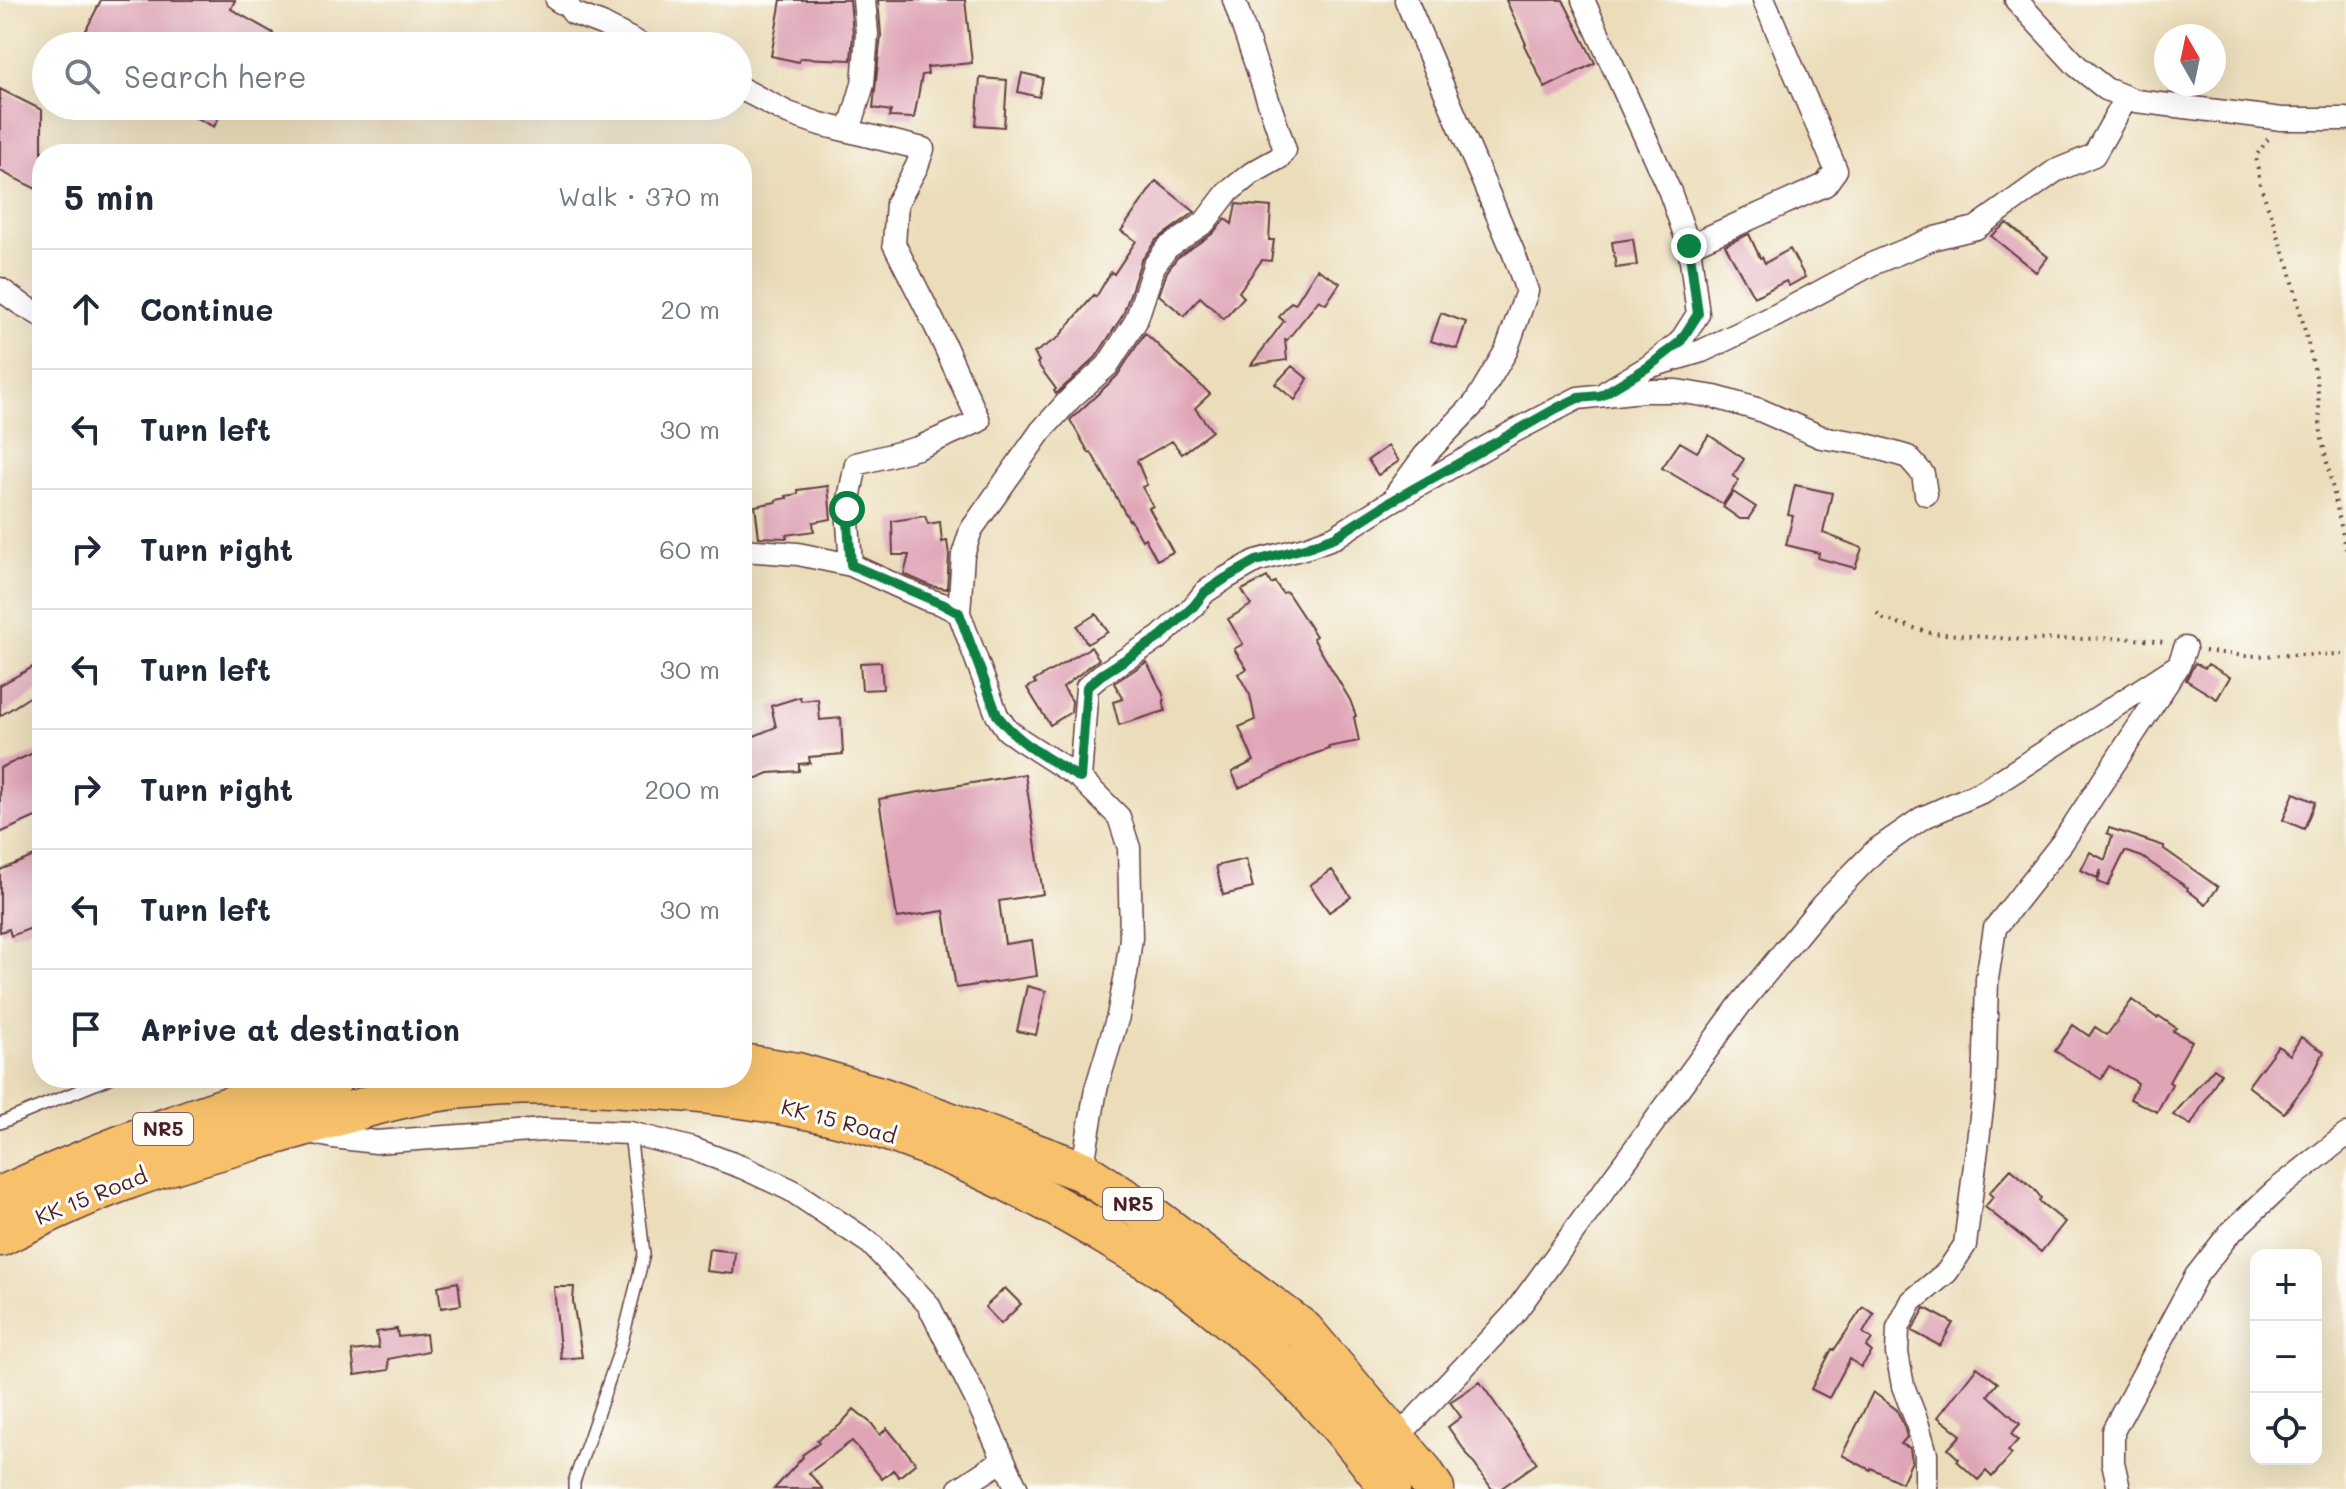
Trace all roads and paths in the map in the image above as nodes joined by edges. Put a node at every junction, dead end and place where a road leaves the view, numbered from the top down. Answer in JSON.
{"nodes":[{"id":1,"x":864,"y":0,"type":"edge"},
{"id":2,"x":1234,"y":0,"type":"edge"},
{"id":3,"x":1406,"y":0,"type":"edge"},
{"id":4,"x":1583,"y":0,"type":"edge"},
{"id":5,"x":1764,"y":0,"type":"edge"},
{"id":6,"x":2016,"y":0,"type":"edge"},
{"id":7,"x":565,"y":2,"type":"edge"},
{"id":8,"x":617,"y":32,"type":"edge"},
{"id":9,"x":752,"y":94,"type":"edge"},
{"id":10,"x":2127,"y":97,"type":"junction"},
{"id":11,"x":2282,"y":119,"type":"junction"},
{"id":12,"x":2346,"y":119,"type":"edge"},
{"id":13,"x":849,"y":131,"type":"junction"},
{"id":14,"x":1689,"y":246,"type":"junction"},
{"id":15,"x":0,"y":289,"type":"edge"},
{"id":16,"x":32,"y":310,"type":"edge"},
{"id":17,"x":1648,"y":367,"type":"junction"},
{"id":18,"x":1600,"y":396,"type":"junction"},
{"id":19,"x":1926,"y":494,"type":"dead end"},
{"id":20,"x":1390,"y":502,"type":"junction"},
{"id":21,"x":2346,"y":549,"type":"edge"},
{"id":22,"x":752,"y":551,"type":"edge"},
{"id":23,"x":851,"y":565,"type":"junction"},
{"id":24,"x":959,"y":613,"type":"junction"},
{"id":25,"x":1877,"y":613,"type":"dead end"},
{"id":26,"x":2346,"y":654,"type":"edge"},
{"id":27,"x":2182,"y":657,"type":"junction"},
{"id":28,"x":1080,"y":778,"type":"junction"},
{"id":29,"x":752,"y":1066,"type":"edge"},
{"id":30,"x":86,"y":1088,"type":"edge"},
{"id":31,"x":288,"y":1088,"type":"edge"},
{"id":32,"x":485,"y":1088,"type":"edge"},
{"id":33,"x":654,"y":1088,"type":"edge"},
{"id":34,"x":0,"y":1123,"type":"edge"},
{"id":35,"x":294,"y":1129,"type":"junction"},
{"id":36,"x":630,"y":1133,"type":"junction"},
{"id":37,"x":2346,"y":1135,"type":"edge"},
{"id":38,"x":1082,"y":1171,"type":"junction"},
{"id":39,"x":0,"y":1197,"type":"edge"},
{"id":40,"x":0,"y":1236,"type":"edge"},
{"id":41,"x":1396,"y":1439,"type":"junction"},
{"id":42,"x":1003,"y":1460,"type":"junction"},
{"id":43,"x":574,"y":1489,"type":"edge"},
{"id":44,"x":959,"y":1489,"type":"edge"},
{"id":45,"x":1017,"y":1489,"type":"edge"},
{"id":46,"x":1390,"y":1489,"type":"edge"},
{"id":47,"x":1434,"y":1489,"type":"edge"},
{"id":48,"x":1926,"y":1489,"type":"edge"},
{"id":49,"x":2119,"y":1489,"type":"edge"}],
"edges":[{"from":1,"to":13,"type":"street"},
{"from":2,"to":24,"type":"street"},
{"from":3,"to":20,"type":"street"},
{"from":4,"to":14,"type":"street"},
{"from":5,"to":14,"type":"street"},
{"from":6,"to":10,"type":"street"},
{"from":7,"to":8,"type":"street"},
{"from":9,"to":13,"type":"street"},
{"from":10,"to":11,"type":"street"},
{"from":10,"to":17,"type":"street"},
{"from":11,"to":12,"type":"street"},
{"from":11,"to":21,"type":"path"},
{"from":13,"to":23,"type":"street"},
{"from":14,"to":17,"type":"street"},
{"from":15,"to":16,"type":"street"},
{"from":17,"to":18,"type":"street"},
{"from":18,"to":19,"type":"street"},
{"from":18,"to":20,"type":"street"},
{"from":20,"to":28,"type":"street"},
{"from":22,"to":23,"type":"street"},
{"from":23,"to":24,"type":"street"},
{"from":24,"to":28,"type":"street"},
{"from":25,"to":27,"type":"path"},
{"from":26,"to":27,"type":"path"},
{"from":27,"to":41,"type":"street"},
{"from":27,"to":48,"type":"street"},
{"from":28,"to":38,"type":"street"},
{"from":29,"to":38,"type":"highway","name":"KK 15 Road","number":"NR5"},
{"from":30,"to":34,"type":"lane"},
{"from":31,"to":39,"type":"highway","name":"KK 15 Road","number":"NR5"},
{"from":32,"to":35,"type":"highway","name":"KK 15 Road","number":"NR5"},
{"from":33,"to":46,"type":"highway","name":"KK 15 Road","number":"NR5"},
{"from":35,"to":36,"type":"street"},
{"from":35,"to":40,"type":"highway","name":"KK 15 Road","number":"NR5"},
{"from":36,"to":42,"type":"street"},
{"from":36,"to":43,"type":"lane"},
{"from":37,"to":49,"type":"street"},
{"from":38,"to":41,"type":"highway","name":"KK 15 Road","number":"NR5"},
{"from":41,"to":47,"type":"highway","name":"KK 15 Road","number":"NR5"},
{"from":42,"to":44,"type":"street"},
{"from":42,"to":45,"type":"street"}]}
